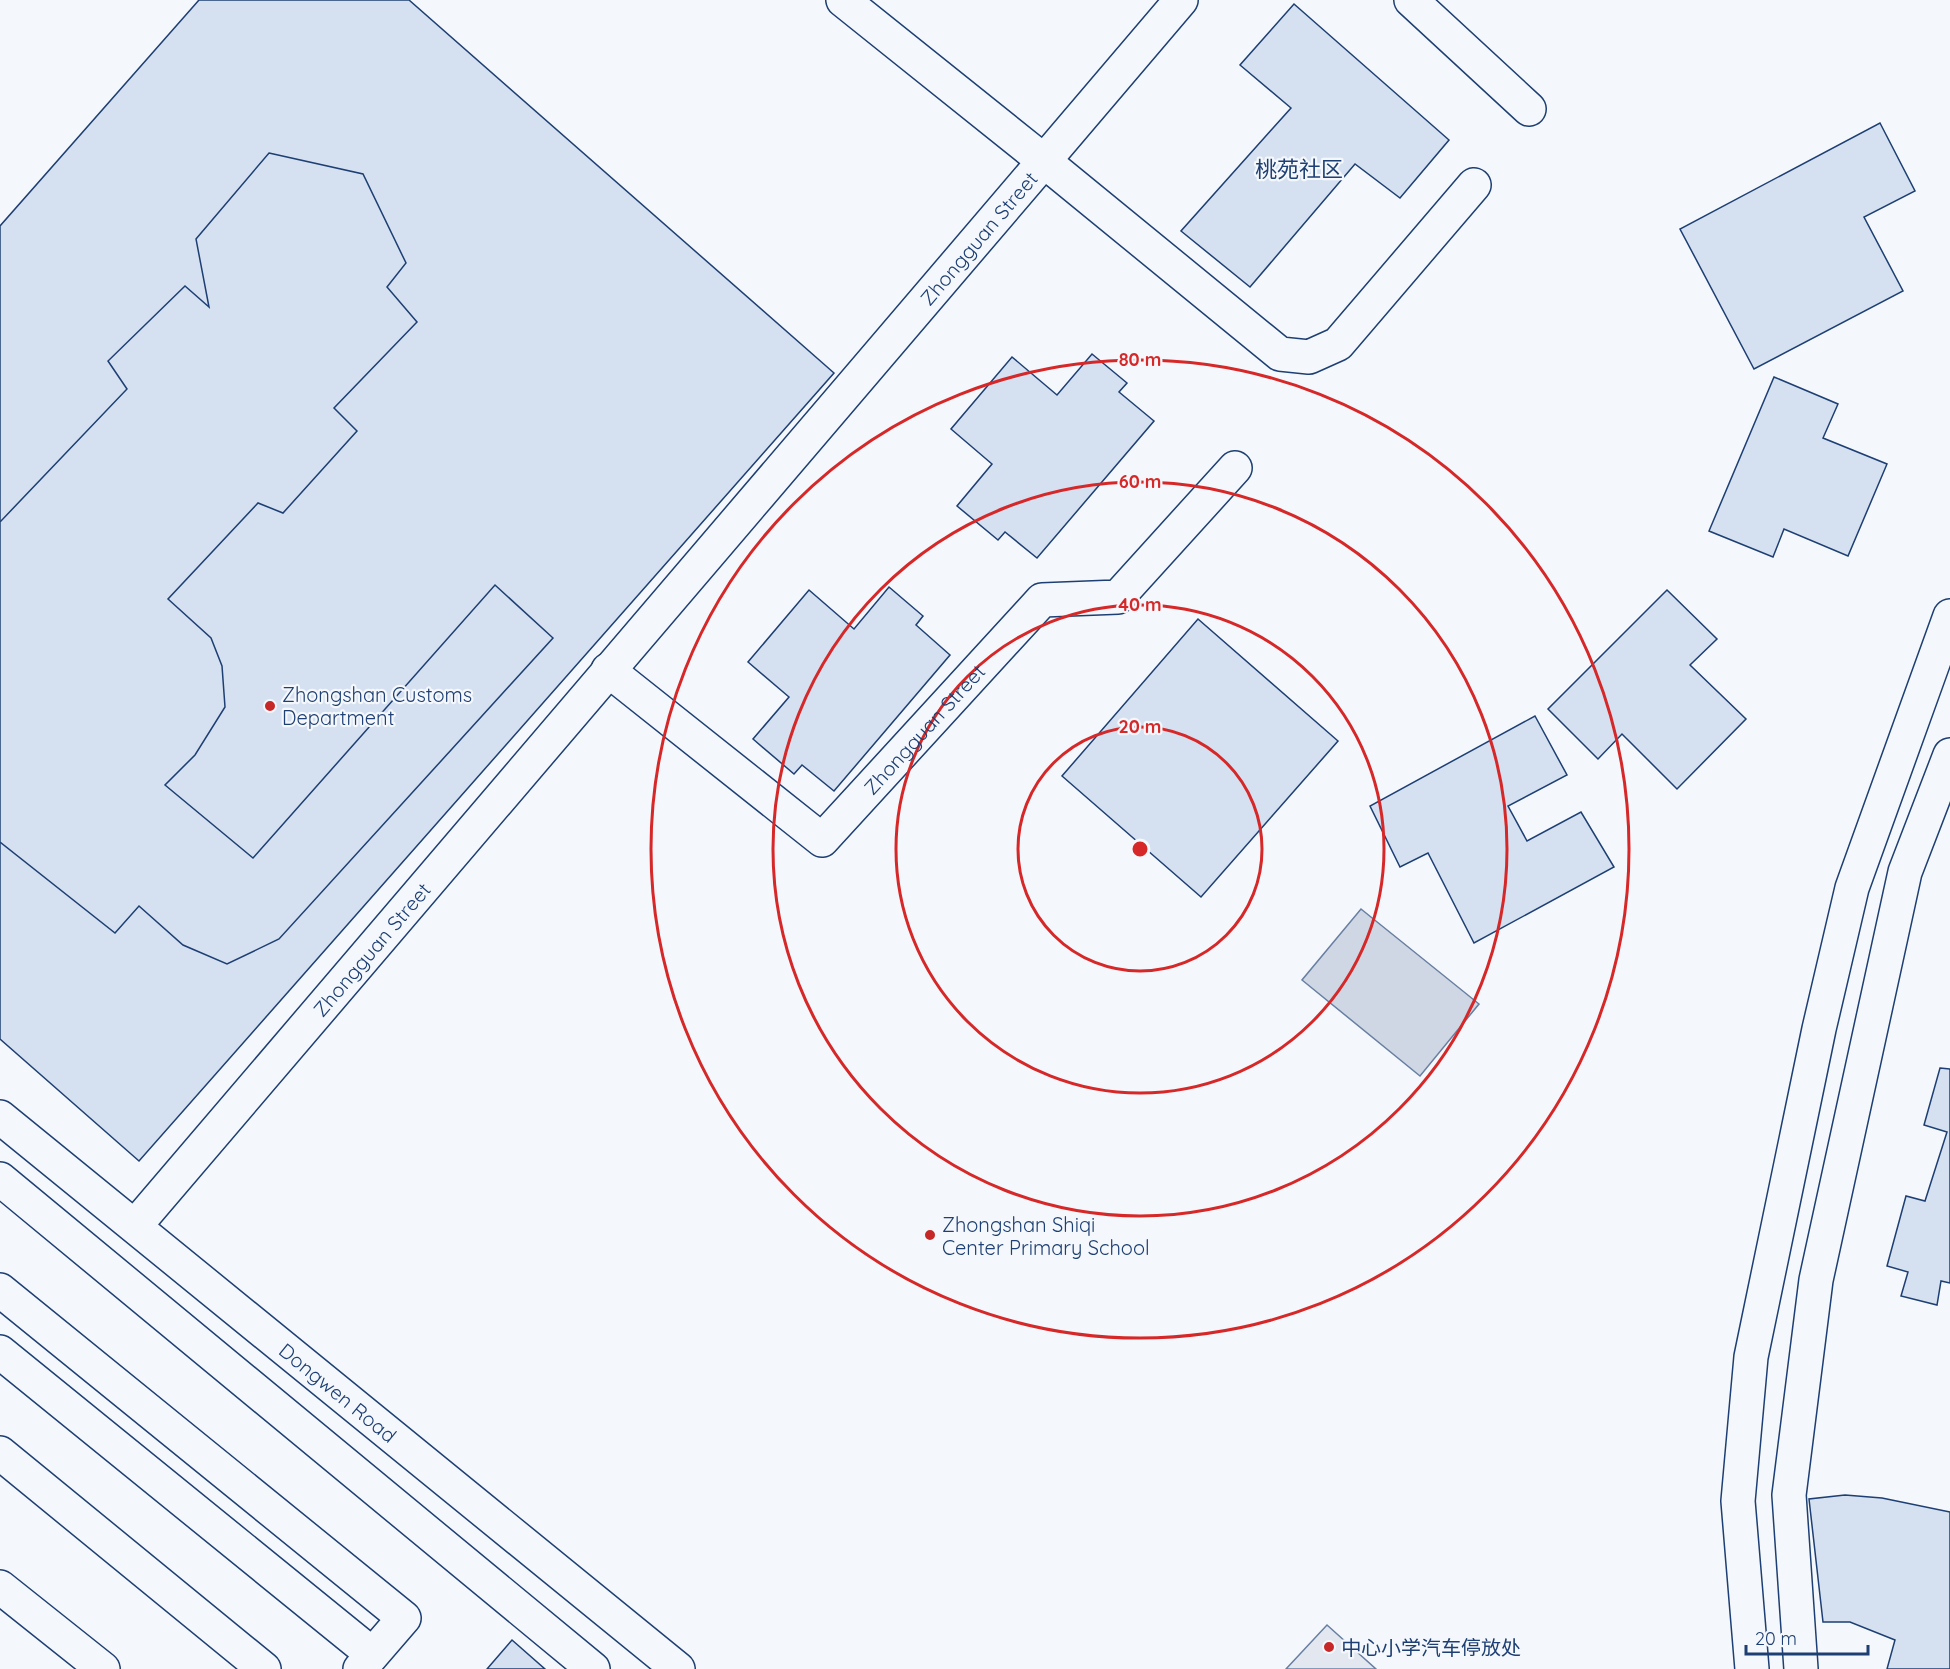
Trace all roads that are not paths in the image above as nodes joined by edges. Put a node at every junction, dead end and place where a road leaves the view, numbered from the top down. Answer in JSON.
{"nodes":[{"id":1,"x":843,"y":0,"type":"edge"},
{"id":2,"x":1181,"y":0,"type":"edge"},
{"id":3,"x":1411,"y":0,"type":"edge"},
{"id":4,"x":1529,"y":109,"type":"dead end"},
{"id":5,"x":1044,"y":160,"type":"junction"},
{"id":6,"x":1474,"y":185,"type":"dead end"},
{"id":7,"x":1235,"y":468,"type":"dead end"},
{"id":8,"x":1950,"y":616,"type":"edge"},
{"id":9,"x":608,"y":670,"type":"junction"},
{"id":10,"x":1950,"y":755,"type":"edge"},
{"id":11,"x":0,"y":1117,"type":"edge"},
{"id":12,"x":0,"y":1179,"type":"edge"},
{"id":13,"x":135,"y":1226,"type":"junction"},
{"id":14,"x":0,"y":1290,"type":"edge"},
{"id":15,"x":0,"y":1352,"type":"edge"},
{"id":16,"x":0,"y":1454,"type":"edge"},
{"id":17,"x":0,"y":1587,"type":"edge"},
{"id":18,"x":366,"y":1662,"type":"edge"},
{"id":19,"x":103,"y":1669,"type":"edge"},
{"id":20,"x":264,"y":1669,"type":"edge"},
{"id":21,"x":594,"y":1669,"type":"edge"},
{"id":22,"x":678,"y":1669,"type":"edge"},
{"id":23,"x":1752,"y":1669,"type":"edge"},
{"id":24,"x":1802,"y":1669,"type":"edge"}],
"edges":[{"from":1,"to":5,"type":"street","name":"Zhongguan Street"},
{"from":2,"to":5,"type":"street","name":"Zhongguan Street"},
{"from":3,"to":4,"type":"street"},
{"from":5,"to":6,"type":"street","name":"Zhongguan Street"},
{"from":5,"to":9,"type":"street","name":"Zhongguan Street"},
{"from":7,"to":9,"type":"street","name":"Zhongguan Street"},
{"from":8,"to":23,"type":"street"},
{"from":9,"to":13,"type":"street","name":"Zhongguan Street"},
{"from":10,"to":24,"type":"street"},
{"from":11,"to":13,"type":"street","name":"Dongwen Road"},
{"from":12,"to":21,"type":"street"},
{"from":13,"to":22,"type":"street","name":"Dongwen Road"},
{"from":14,"to":18,"type":"street"},
{"from":15,"to":18,"type":"street"},
{"from":16,"to":20,"type":"street"},
{"from":17,"to":19,"type":"street"}]}
